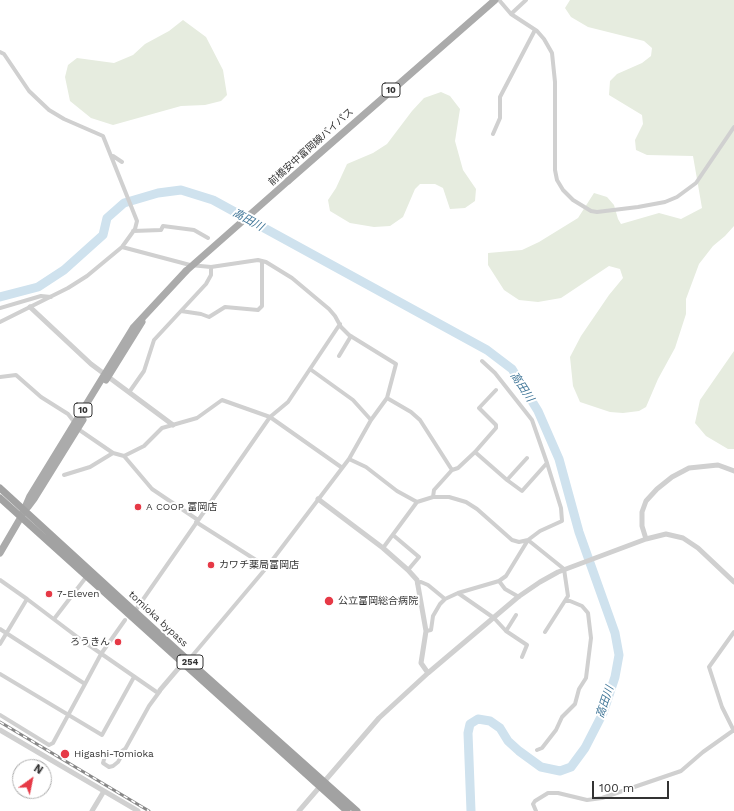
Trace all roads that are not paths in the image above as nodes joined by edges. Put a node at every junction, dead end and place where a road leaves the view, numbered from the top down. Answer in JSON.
{"nodes":[{"id":1,"x":495,"y":0,"type":"edge"},
{"id":2,"x":499,"y":0,"type":"edge"},
{"id":3,"x":526,"y":0,"type":"edge"},
{"id":4,"x":511,"y":14,"type":"junction"},
{"id":5,"x":535,"y":30,"type":"junction"},
{"id":6,"x":0,"y":52,"type":"edge"},
{"id":7,"x":734,"y":126,"type":"edge"},
{"id":8,"x":493,"y":134,"type":"dead end"},
{"id":9,"x":112,"y":156,"type":"junction"},
{"id":10,"x":122,"y":162,"type":"dead end"},
{"id":11,"x":133,"y":231,"type":"junction"},
{"id":12,"x":208,"y":238,"type":"dead end"},
{"id":13,"x":122,"y":247,"type":"junction"},
{"id":14,"x":262,"y":261,"type":"junction"},
{"id":15,"x":211,"y":267,"type":"junction"},
{"id":16,"x":51,"y":297,"type":"junction"},
{"id":17,"x":30,"y":307,"type":"junction"},
{"id":18,"x":0,"y":308,"type":"edge"},
{"id":19,"x":181,"y":311,"type":"junction"},
{"id":20,"x":0,"y":322,"type":"edge"},
{"id":21,"x":340,"y":324,"type":"junction"},
{"id":22,"x":351,"y":336,"type":"junction"},
{"id":23,"x":339,"y":356,"type":"dead end"},
{"id":24,"x":482,"y":361,"type":"dead end"},
{"id":25,"x":310,"y":369,"type":"junction"},
{"id":26,"x":107,"y":375,"type":"junction"},
{"id":27,"x":0,"y":377,"type":"edge"},
{"id":28,"x":496,"y":390,"type":"dead end"},
{"id":29,"x":130,"y":391,"type":"junction"},
{"id":30,"x":387,"y":398,"type":"junction"},
{"id":31,"x":270,"y":417,"type":"junction"},
{"id":32,"x":371,"y":420,"type":"junction"},
{"id":33,"x":173,"y":425,"type":"junction"},
{"id":34,"x":77,"y":426,"type":"junction"},
{"id":35,"x":476,"y":452,"type":"junction"},
{"id":36,"x":113,"y":453,"type":"junction"},
{"id":37,"x":124,"y":456,"type":"junction"},
{"id":38,"x":527,"y":458,"type":"dead end"},
{"id":39,"x":349,"y":459,"type":"junction"},
{"id":40,"x":547,"y":463,"type":"junction"},
{"id":41,"x":341,"y":467,"type":"junction"},
{"id":42,"x":452,"y":470,"type":"junction"},
{"id":43,"x":734,"y":471,"type":"edge"},
{"id":44,"x":64,"y":475,"type":"dead end"},
{"id":45,"x":507,"y":480,"type":"junction"},
{"id":46,"x":0,"y":488,"type":"edge"},
{"id":47,"x":432,"y":498,"type":"junction"},
{"id":48,"x":318,"y":499,"type":"junction"},
{"id":49,"x":1,"y":500,"type":"edge"},
{"id":50,"x":417,"y":502,"type":"junction"},
{"id":51,"x":25,"y":510,"type":"junction"},
{"id":52,"x":21,"y":517,"type":"junction"},
{"id":53,"x":197,"y":521,"type":"junction"},
{"id":54,"x":393,"y":535,"type":"junction"},
{"id":55,"x":646,"y":539,"type":"junction"},
{"id":56,"x":528,"y":540,"type":"junction"},
{"id":57,"x":383,"y":548,"type":"junction"},
{"id":58,"x":0,"y":554,"type":"edge"},
{"id":59,"x":267,"y":567,"type":"junction"},
{"id":60,"x":564,"y":569,"type":"junction"},
{"id":61,"x":408,"y":570,"type":"junction"},
{"id":62,"x":87,"y":576,"type":"junction"},
{"id":63,"x":0,"y":580,"type":"edge"},
{"id":64,"x":499,"y":581,"type":"junction"},
{"id":65,"x":734,"y":582,"type":"edge"},
{"id":66,"x":417,"y":583,"type":"junction"},
{"id":67,"x":458,"y":593,"type":"junction"},
{"id":68,"x":519,"y":597,"type":"junction"},
{"id":69,"x":27,"y":599,"type":"junction"},
{"id":70,"x":445,"y":599,"type":"junction"},
{"id":71,"x":565,"y":601,"type":"junction"},
{"id":72,"x":135,"y":611,"type":"junction"},
{"id":73,"x":516,"y":615,"type":"dead end"},
{"id":74,"x":494,"y":618,"type":"junction"},
{"id":75,"x":54,"y":619,"type":"junction"},
{"id":76,"x":125,"y":620,"type":"dead end"},
{"id":77,"x":0,"y":629,"type":"edge"},
{"id":78,"x":426,"y":631,"type":"junction"},
{"id":79,"x":506,"y":631,"type":"junction"},
{"id":80,"x":545,"y":632,"type":"dead end"},
{"id":81,"x":734,"y":632,"type":"edge"},
{"id":82,"x":6,"y":633,"type":"junction"},
{"id":83,"x":0,"y":644,"type":"edge"},
{"id":84,"x":101,"y":654,"type":"junction"},
{"id":85,"x":522,"y":657,"type":"dead end"},
{"id":86,"x":186,"y":662,"type":"junction"},
{"id":87,"x":428,"y":673,"type":"junction"},
{"id":88,"x":0,"y":674,"type":"edge"},
{"id":89,"x":134,"y":677,"type":"junction"},
{"id":90,"x":85,"y":684,"type":"junction"},
{"id":91,"x":159,"y":692,"type":"junction"},
{"id":92,"x":68,"y":715,"type":"junction"},
{"id":93,"x":0,"y":716,"type":"edge"},
{"id":94,"x":0,"y":730,"type":"edge"},
{"id":95,"x":734,"y":730,"type":"edge"},
{"id":96,"x":125,"y":749,"type":"junction"},
{"id":97,"x":537,"y":750,"type":"dead end"},
{"id":98,"x":322,"y":784,"type":"junction"},
{"id":99,"x":104,"y":791,"type":"junction"},
{"id":100,"x":92,"y":811,"type":"edge"},
{"id":101,"x":138,"y":811,"type":"edge"},
{"id":102,"x":299,"y":811,"type":"edge"},
{"id":103,"x":347,"y":811,"type":"edge"},
{"id":104,"x":357,"y":811,"type":"edge"},
{"id":105,"x":536,"y":811,"type":"edge"}],
"edges":[{"from":1,"to":26,"type":"main road","name":"前橋安中富岡線バイパス","number":"10","bridge":true},
{"from":2,"to":4,"type":"street"},
{"from":3,"to":4,"type":"street"},
{"from":4,"to":5,"type":"street"},
{"from":5,"to":7,"type":"street"},
{"from":5,"to":8,"type":"street"},
{"from":6,"to":9,"type":"street"},
{"from":9,"to":10,"type":"street"},
{"from":9,"to":11,"type":"street"},
{"from":11,"to":12,"type":"street"},
{"from":11,"to":13,"type":"street"},
{"from":13,"to":15,"type":"street"},
{"from":13,"to":16,"type":"street"},
{"from":14,"to":15,"type":"street"},
{"from":14,"to":19,"type":"street"},
{"from":14,"to":21,"type":"street"},
{"from":15,"to":19,"type":"street"},
{"from":16,"to":17,"type":"street"},
{"from":16,"to":18,"type":"street"},
{"from":17,"to":20,"type":"street"},
{"from":17,"to":26,"type":"street"},
{"from":19,"to":29,"type":"street"},
{"from":21,"to":22,"type":"street"},
{"from":21,"to":25,"type":"street"},
{"from":22,"to":23,"type":"street"},
{"from":22,"to":30,"type":"street"},
{"from":24,"to":40,"type":"street"},
{"from":25,"to":31,"type":"street"},
{"from":25,"to":32,"type":"street"},
{"from":26,"to":29,"type":"street"},
{"from":26,"to":34,"type":"main road","name":"前橋安中富岡線バイパス","number":"10"},
{"from":27,"to":34,"type":"street"},
{"from":28,"to":35,"type":"street"},
{"from":29,"to":33,"type":"street"},
{"from":30,"to":32,"type":"street"},
{"from":30,"to":42,"type":"street"},
{"from":31,"to":33,"type":"street"},
{"from":31,"to":41,"type":"street"},
{"from":31,"to":53,"type":"street"},
{"from":32,"to":39,"type":"street"},
{"from":33,"to":37,"type":"street"},
{"from":34,"to":36,"type":"street"},
{"from":34,"to":51,"type":"main road","name":"前橋安中富岡線バイパス","number":"10"},
{"from":35,"to":42,"type":"street"},
{"from":35,"to":45,"type":"street"},
{"from":36,"to":37,"type":"street"},
{"from":36,"to":44,"type":"street"},
{"from":37,"to":53,"type":"street"},
{"from":38,"to":45,"type":"street"},
{"from":39,"to":41,"type":"street"},
{"from":39,"to":50,"type":"street"},
{"from":40,"to":45,"type":"street"},
{"from":40,"to":56,"type":"street"},
{"from":41,"to":48,"type":"street"},
{"from":42,"to":47,"type":"street"},
{"from":43,"to":55,"type":"street"},
{"from":46,"to":51,"type":"highway","name":"tomioka bypass","number":"254"},
{"from":47,"to":50,"type":"street"},
{"from":47,"to":56,"type":"street"},
{"from":48,"to":57,"type":"street"},
{"from":48,"to":59,"type":"street"},
{"from":49,"to":52,"type":"highway","name":"tomioka bypass","number":"254"},
{"from":50,"to":54,"type":"street"},
{"from":51,"to":52,"type":"main road","name":"前橋安中富岡線バイパス"},
{"from":51,"to":72,"type":"highway","name":"tomioka bypass","number":"254"},
{"from":52,"to":58,"type":"main road","name":"前橋安中富岡線バイパス"},
{"from":52,"to":62,"type":"highway","name":"tomioka bypass","number":"254"},
{"from":53,"to":59,"type":"street"},
{"from":53,"to":72,"type":"street"},
{"from":54,"to":57,"type":"street"},
{"from":54,"to":61,"type":"street"},
{"from":55,"to":60,"type":"street"},
{"from":55,"to":65,"type":"street"},
{"from":56,"to":60,"type":"street"},
{"from":56,"to":64,"type":"street"},
{"from":57,"to":61,"type":"street"},
{"from":59,"to":86,"type":"street"},
{"from":60,"to":68,"type":"street"},
{"from":60,"to":71,"type":"street"},
{"from":61,"to":66,"type":"street"},
{"from":62,"to":75,"type":"street"},
{"from":62,"to":86,"type":"highway","name":"tomioka bypass","number":"254"},
{"from":63,"to":69,"type":"street"},
{"from":64,"to":67,"type":"street"},
{"from":64,"to":68,"type":"street"},
{"from":66,"to":70,"type":"street"},
{"from":66,"to":78,"type":"street"},
{"from":67,"to":70,"type":"street"},
{"from":67,"to":74,"type":"street"},
{"from":68,"to":74,"type":"street"},
{"from":69,"to":75,"type":"street"},
{"from":69,"to":82,"type":"street"},
{"from":70,"to":78,"type":"street"},
{"from":71,"to":80,"type":"street"},
{"from":71,"to":97,"type":"street"},
{"from":72,"to":86,"type":"highway","name":"tomioka bypass","number":"254"},
{"from":73,"to":79,"type":"street"},
{"from":74,"to":79,"type":"street"},
{"from":74,"to":87,"type":"street"},
{"from":75,"to":84,"type":"street"},
{"from":76,"to":84,"type":"street"},
{"from":77,"to":82,"type":"street"},
{"from":78,"to":87,"type":"street"},
{"from":79,"to":85,"type":"street"},
{"from":81,"to":95,"type":"street"},
{"from":82,"to":83,"type":"street"},
{"from":82,"to":90,"type":"street"},
{"from":84,"to":89,"type":"street"},
{"from":84,"to":90,"type":"street"},
{"from":86,"to":91,"type":"street"},
{"from":86,"to":98,"type":"highway","name":"tomioka bypass","number":"254"},
{"from":87,"to":98,"type":"street"},
{"from":88,"to":92,"type":"street"},
{"from":89,"to":91,"type":"street"},
{"from":89,"to":92,"type":"street"},
{"from":90,"to":92,"type":"street"},
{"from":91,"to":96,"type":"street"},
{"from":92,"to":93,"type":"street"},
{"from":94,"to":99,"type":"street"},
{"from":95,"to":105,"type":"street"},
{"from":96,"to":96,"type":"street"},
{"from":98,"to":102,"type":"street"},
{"from":98,"to":103,"type":"highway","name":"tomioka bypass","number":"254"},
{"from":98,"to":104,"type":"highway","name":"tomioka bypass","number":"254"},
{"from":99,"to":100,"type":"street"},
{"from":99,"to":101,"type":"street"}]}
